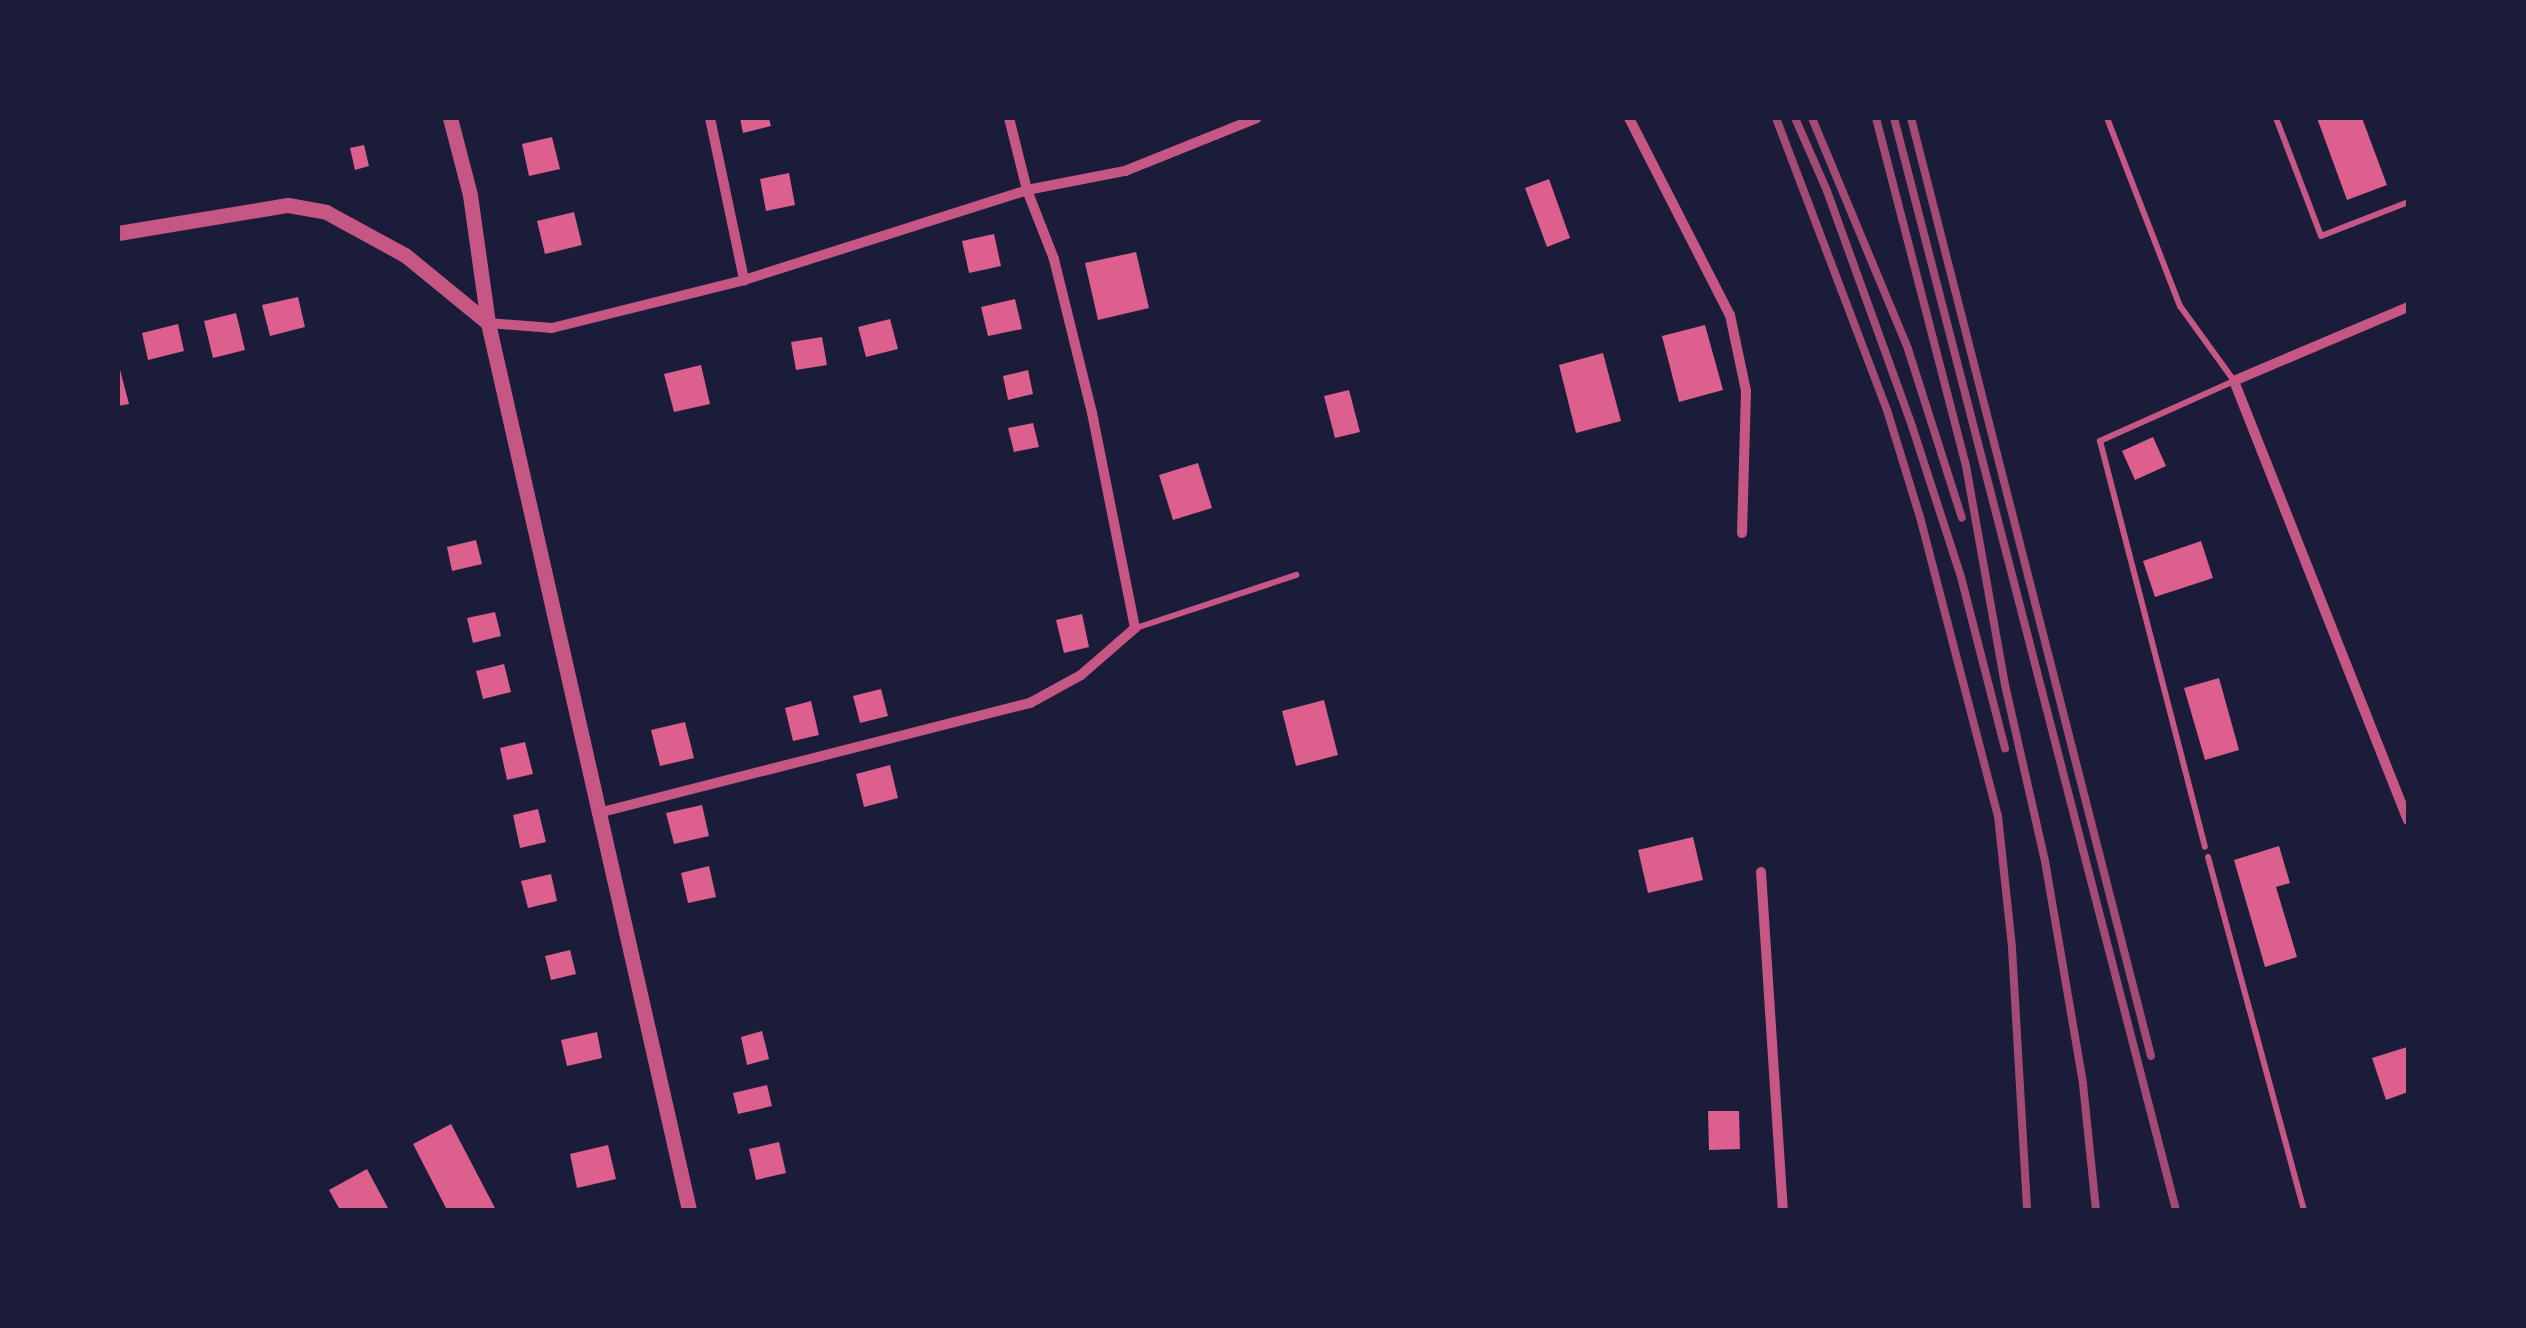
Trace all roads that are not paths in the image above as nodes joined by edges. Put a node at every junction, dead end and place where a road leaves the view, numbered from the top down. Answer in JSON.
{"nodes":[{"id":1,"x":450,"y":118,"type":"edge"},
{"id":2,"x":710,"y":118,"type":"edge"},
{"id":3,"x":1010,"y":118,"type":"edge"},
{"id":4,"x":1256,"y":118,"type":"edge"},
{"id":5,"x":1629,"y":118,"type":"edge"},
{"id":6,"x":2107,"y":118,"type":"edge"},
{"id":7,"x":2276,"y":118,"type":"edge"},
{"id":8,"x":1026,"y":190,"type":"junction"},
{"id":9,"x":2408,"y":202,"type":"edge"},
{"id":10,"x":118,"y":233,"type":"edge"},
{"id":11,"x":744,"y":280,"type":"junction"},
{"id":12,"x":2408,"y":307,"type":"edge"},
{"id":13,"x":488,"y":324,"type":"junction"},
{"id":14,"x":2234,"y":382,"type":"junction"},
{"id":15,"x":1742,"y":533,"type":"dead end"},
{"id":16,"x":1296,"y":574,"type":"dead end"},
{"id":17,"x":1135,"y":628,"type":"junction"},
{"id":18,"x":602,"y":812,"type":"junction"},
{"id":19,"x":2408,"y":820,"type":"edge"},
{"id":20,"x":2205,"y":848,"type":"dead end"},
{"id":21,"x":2208,"y":857,"type":"dead end"},
{"id":22,"x":1761,"y":872,"type":"dead end"},
{"id":23,"x":689,"y":1210,"type":"edge"},
{"id":24,"x":1783,"y":1210,"type":"edge"},
{"id":25,"x":2304,"y":1210,"type":"edge"}],
"edges":[{"from":1,"to":13,"type":"street"},
{"from":2,"to":11,"type":"street"},
{"from":3,"to":8,"type":"street"},
{"from":4,"to":8,"type":"street"},
{"from":5,"to":15,"type":"street"},
{"from":6,"to":14,"type":"lane"},
{"from":7,"to":9,"type":"lane"},
{"from":8,"to":11,"type":"street"},
{"from":8,"to":17,"type":"street"},
{"from":10,"to":13,"type":"street"},
{"from":11,"to":13,"type":"street"},
{"from":12,"to":14,"type":"street"},
{"from":13,"to":18,"type":"street"},
{"from":14,"to":19,"type":"street"},
{"from":14,"to":20,"type":"lane"},
{"from":16,"to":17,"type":"lane"},
{"from":17,"to":18,"type":"street"},
{"from":18,"to":23,"type":"street"},
{"from":21,"to":25,"type":"lane"},
{"from":22,"to":24,"type":"street"}]}
